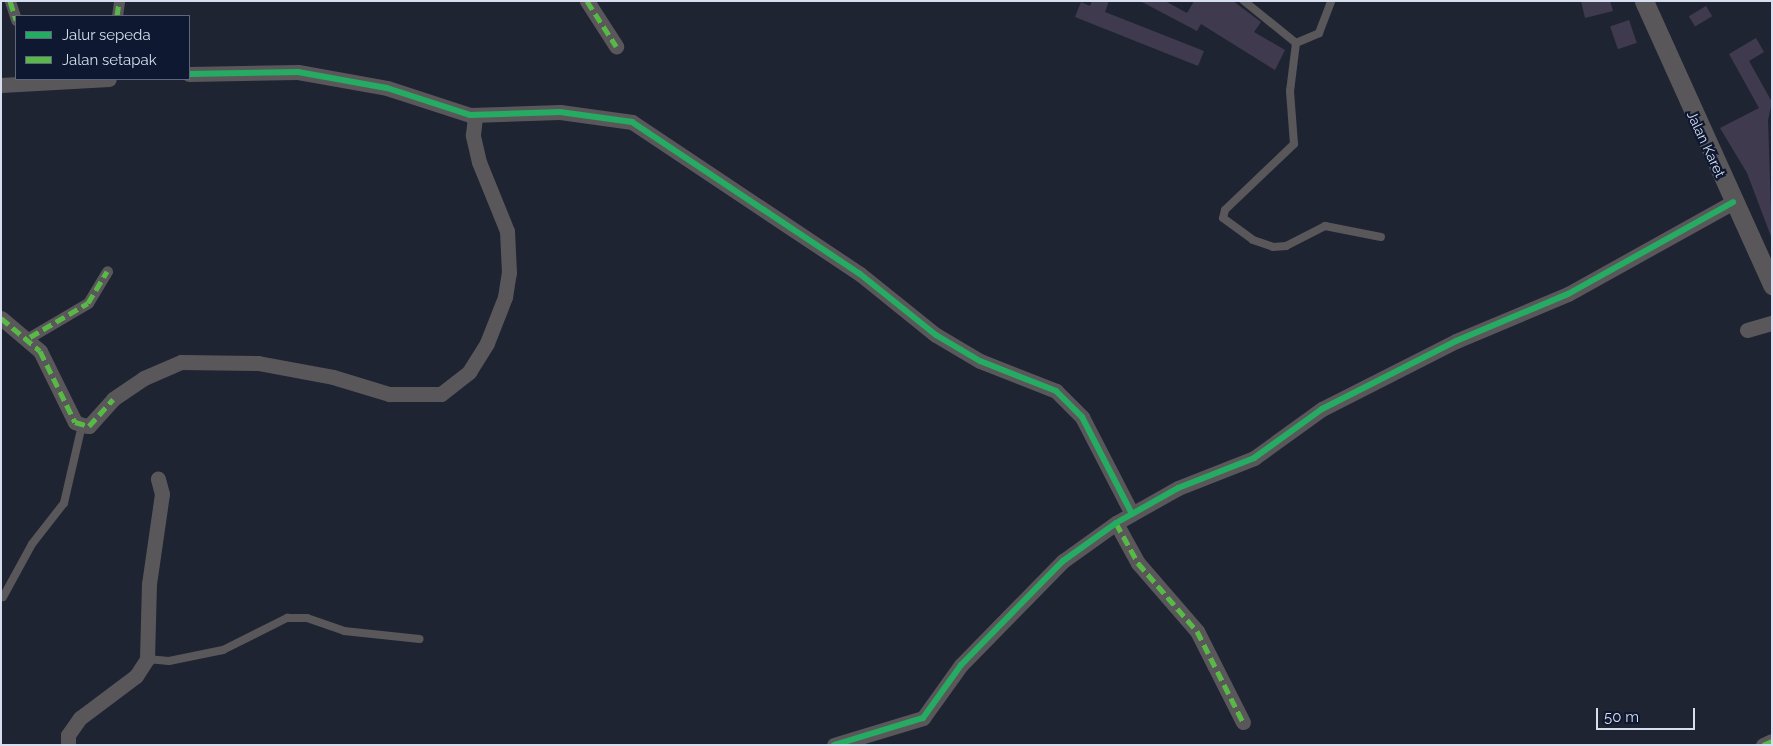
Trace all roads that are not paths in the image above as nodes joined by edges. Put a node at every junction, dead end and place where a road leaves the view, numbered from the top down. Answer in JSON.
{"nodes":[{"id":1,"x":10,"y":1,"type":"edge"},
{"id":2,"x":118,"y":1,"type":"edge"},
{"id":3,"x":587,"y":1,"type":"edge"},
{"id":4,"x":1244,"y":1,"type":"edge"},
{"id":5,"x":1331,"y":1,"type":"edge"},
{"id":6,"x":1644,"y":1,"type":"edge"},
{"id":7,"x":117,"y":15,"type":"edge"},
{"id":8,"x":15,"y":17,"type":"edge"},
{"id":9,"x":1296,"y":43,"type":"junction"},
{"id":10,"x":616,"y":46,"type":"dead end"},
{"id":11,"x":190,"y":74,"type":"edge"},
{"id":12,"x":90,"y":80,"type":"edge"},
{"id":13,"x":1,"y":85,"type":"edge"},
{"id":14,"x":475,"y":116,"type":"junction"},
{"id":15,"x":1733,"y":202,"type":"junction"},
{"id":16,"x":1381,"y":237,"type":"dead end"},
{"id":17,"x":107,"y":271,"type":"dead end"},
{"id":18,"x":1772,"y":285,"type":"edge"},
{"id":19,"x":1,"y":318,"type":"edge"},
{"id":20,"x":1772,"y":323,"type":"edge"},
{"id":21,"x":1747,"y":330,"type":"dead end"},
{"id":22,"x":30,"y":338,"type":"junction"},
{"id":23,"x":82,"y":425,"type":"junction"},
{"id":24,"x":158,"y":479,"type":"dead end"},
{"id":25,"x":1132,"y":514,"type":"junction"},
{"id":26,"x":1116,"y":523,"type":"junction"},
{"id":27,"x":4,"y":597,"type":"dead end"},
{"id":28,"x":420,"y":639,"type":"dead end"},
{"id":29,"x":148,"y":659,"type":"junction"},
{"id":30,"x":1243,"y":722,"type":"dead end"},
{"id":31,"x":1772,"y":741,"type":"edge"},
{"id":32,"x":68,"y":745,"type":"edge"},
{"id":33,"x":834,"y":745,"type":"edge"},
{"id":34,"x":1763,"y":745,"type":"edge"}],
"edges":[{"from":1,"to":8,"type":"street"},
{"from":2,"to":7,"type":"street"},
{"from":3,"to":10,"type":"street"},
{"from":4,"to":9,"type":"lane"},
{"from":5,"to":9,"type":"lane"},
{"from":6,"to":15,"type":"street","name":"Jalan Karet"},
{"from":9,"to":16,"type":"lane"},
{"from":11,"to":14,"type":"street"},
{"from":12,"to":13,"type":"street"},
{"from":14,"to":23,"type":"street"},
{"from":14,"to":25,"type":"street"},
{"from":15,"to":18,"type":"street","name":"Jalan Karet"},
{"from":15,"to":25,"type":"street"},
{"from":17,"to":22,"type":"street"},
{"from":19,"to":22,"type":"street"},
{"from":20,"to":21,"type":"street"},
{"from":22,"to":23,"type":"street"},
{"from":23,"to":27,"type":"lane"},
{"from":24,"to":29,"type":"street"},
{"from":25,"to":26,"type":"street"},
{"from":26,"to":30,"type":"street"},
{"from":26,"to":33,"type":"street"},
{"from":28,"to":29,"type":"lane"},
{"from":29,"to":32,"type":"street"},
{"from":31,"to":34,"type":"street"}]}
